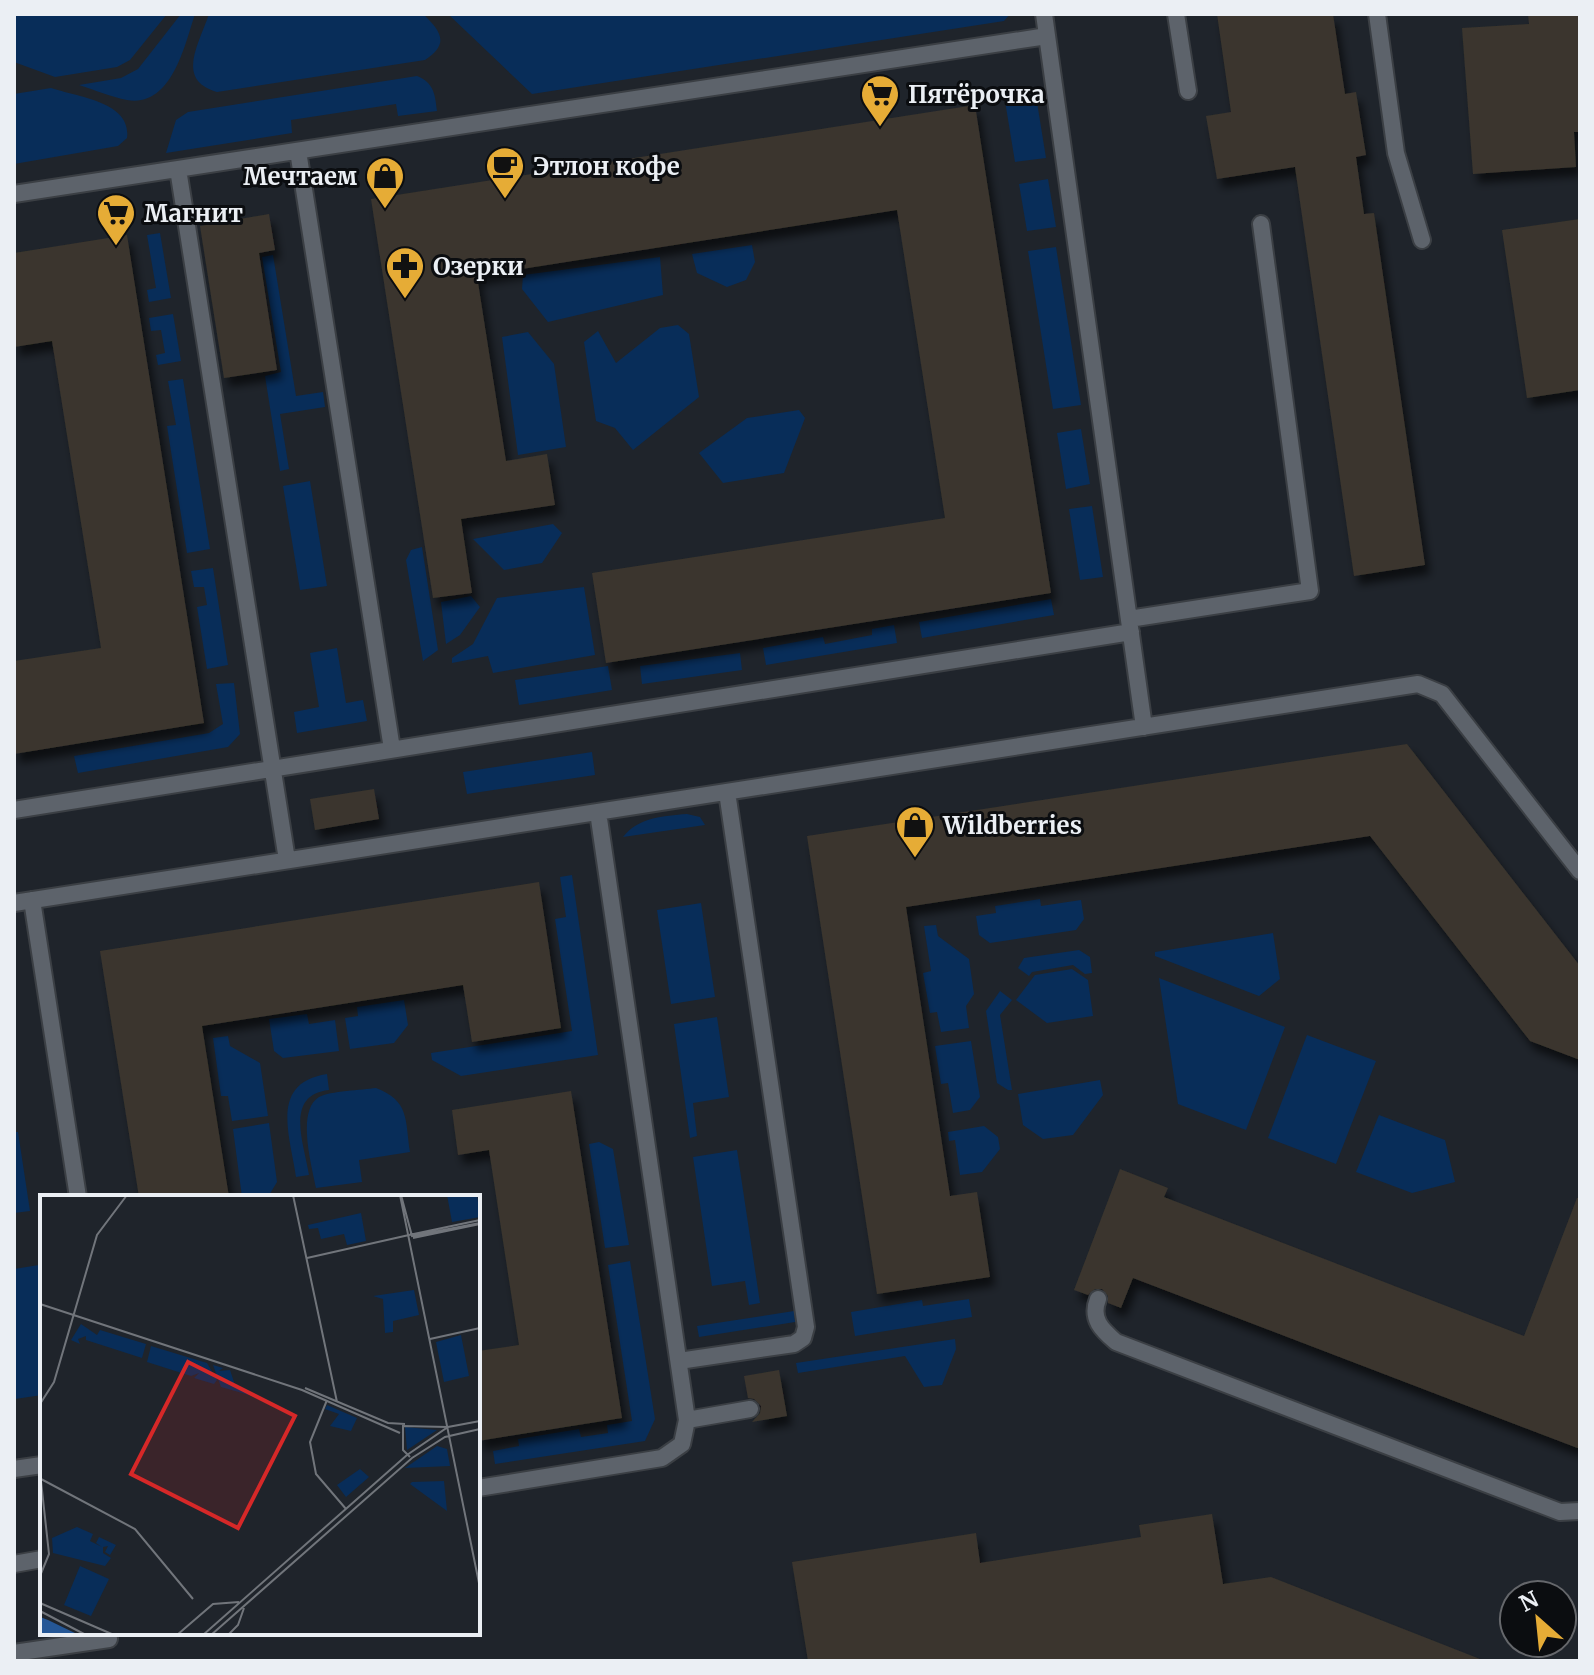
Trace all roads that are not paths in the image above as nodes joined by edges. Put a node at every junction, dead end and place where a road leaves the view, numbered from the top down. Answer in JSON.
{"nodes":[{"id":1,"x":1044,"y":14,"type":"edge"},
{"id":2,"x":1176,"y":14,"type":"edge"},
{"id":3,"x":1377,"y":14,"type":"edge"},
{"id":4,"x":1047,"y":36,"type":"junction"},
{"id":5,"x":1188,"y":91,"type":"dead end"},
{"id":6,"x":298,"y":151,"type":"junction"},
{"id":7,"x":178,"y":169,"type":"junction"},
{"id":8,"x":14,"y":194,"type":"edge"},
{"id":9,"x":1261,"y":224,"type":"dead end"},
{"id":10,"x":1422,"y":240,"type":"dead end"},
{"id":11,"x":1130,"y":625,"type":"junction"},
{"id":12,"x":1144,"y":727,"type":"junction"},
{"id":13,"x":392,"y":749,"type":"junction"},
{"id":14,"x":273,"y":769,"type":"junction"},
{"id":15,"x":727,"y":792,"type":"junction"},
{"id":16,"x":14,"y":810,"type":"edge"},
{"id":17,"x":598,"y":812,"type":"junction"},
{"id":18,"x":287,"y":860,"type":"junction"},
{"id":19,"x":1580,"y":871,"type":"edge"},
{"id":20,"x":32,"y":900,"type":"junction"},
{"id":21,"x":14,"y":903,"type":"edge"},
{"id":22,"x":78,"y":1195,"type":"edge"},
{"id":23,"x":1098,"y":1299,"type":"dead end"},
{"id":24,"x":679,"y":1361,"type":"junction"},
{"id":25,"x":750,"y":1409,"type":"dead end"},
{"id":26,"x":687,"y":1420,"type":"junction"},
{"id":27,"x":40,"y":1465,"type":"edge"},
{"id":28,"x":14,"y":1469,"type":"edge"},
{"id":29,"x":480,"y":1488,"type":"edge"},
{"id":30,"x":1580,"y":1511,"type":"edge"},
{"id":31,"x":40,"y":1559,"type":"edge"},
{"id":32,"x":14,"y":1564,"type":"edge"},
{"id":33,"x":109,"y":1639,"type":"dead end"},
{"id":34,"x":14,"y":1653,"type":"edge"}],
"edges":[{"from":1,"to":4,"type":"lane"},
{"from":2,"to":5,"type":"lane"},
{"from":3,"to":10,"type":"lane"},
{"from":4,"to":6,"type":"lane"},
{"from":4,"to":11,"type":"lane"},
{"from":6,"to":7,"type":"lane"},
{"from":6,"to":13,"type":"lane"},
{"from":7,"to":8,"type":"lane"},
{"from":7,"to":14,"type":"lane"},
{"from":9,"to":11,"type":"lane"},
{"from":11,"to":12,"type":"lane"},
{"from":11,"to":13,"type":"lane"},
{"from":12,"to":15,"type":"lane"},
{"from":12,"to":19,"type":"lane"},
{"from":13,"to":14,"type":"lane"},
{"from":14,"to":16,"type":"lane"},
{"from":14,"to":18,"type":"lane"},
{"from":15,"to":17,"type":"lane"},
{"from":15,"to":24,"type":"lane"},
{"from":17,"to":18,"type":"lane"},
{"from":17,"to":24,"type":"lane"},
{"from":18,"to":20,"type":"lane"},
{"from":20,"to":21,"type":"lane"},
{"from":20,"to":22,"type":"lane"},
{"from":23,"to":30,"type":"lane"},
{"from":24,"to":26,"type":"lane"},
{"from":25,"to":26,"type":"lane"},
{"from":26,"to":29,"type":"lane"},
{"from":27,"to":28,"type":"lane"},
{"from":31,"to":32,"type":"lane"},
{"from":33,"to":34,"type":"lane"}]}
